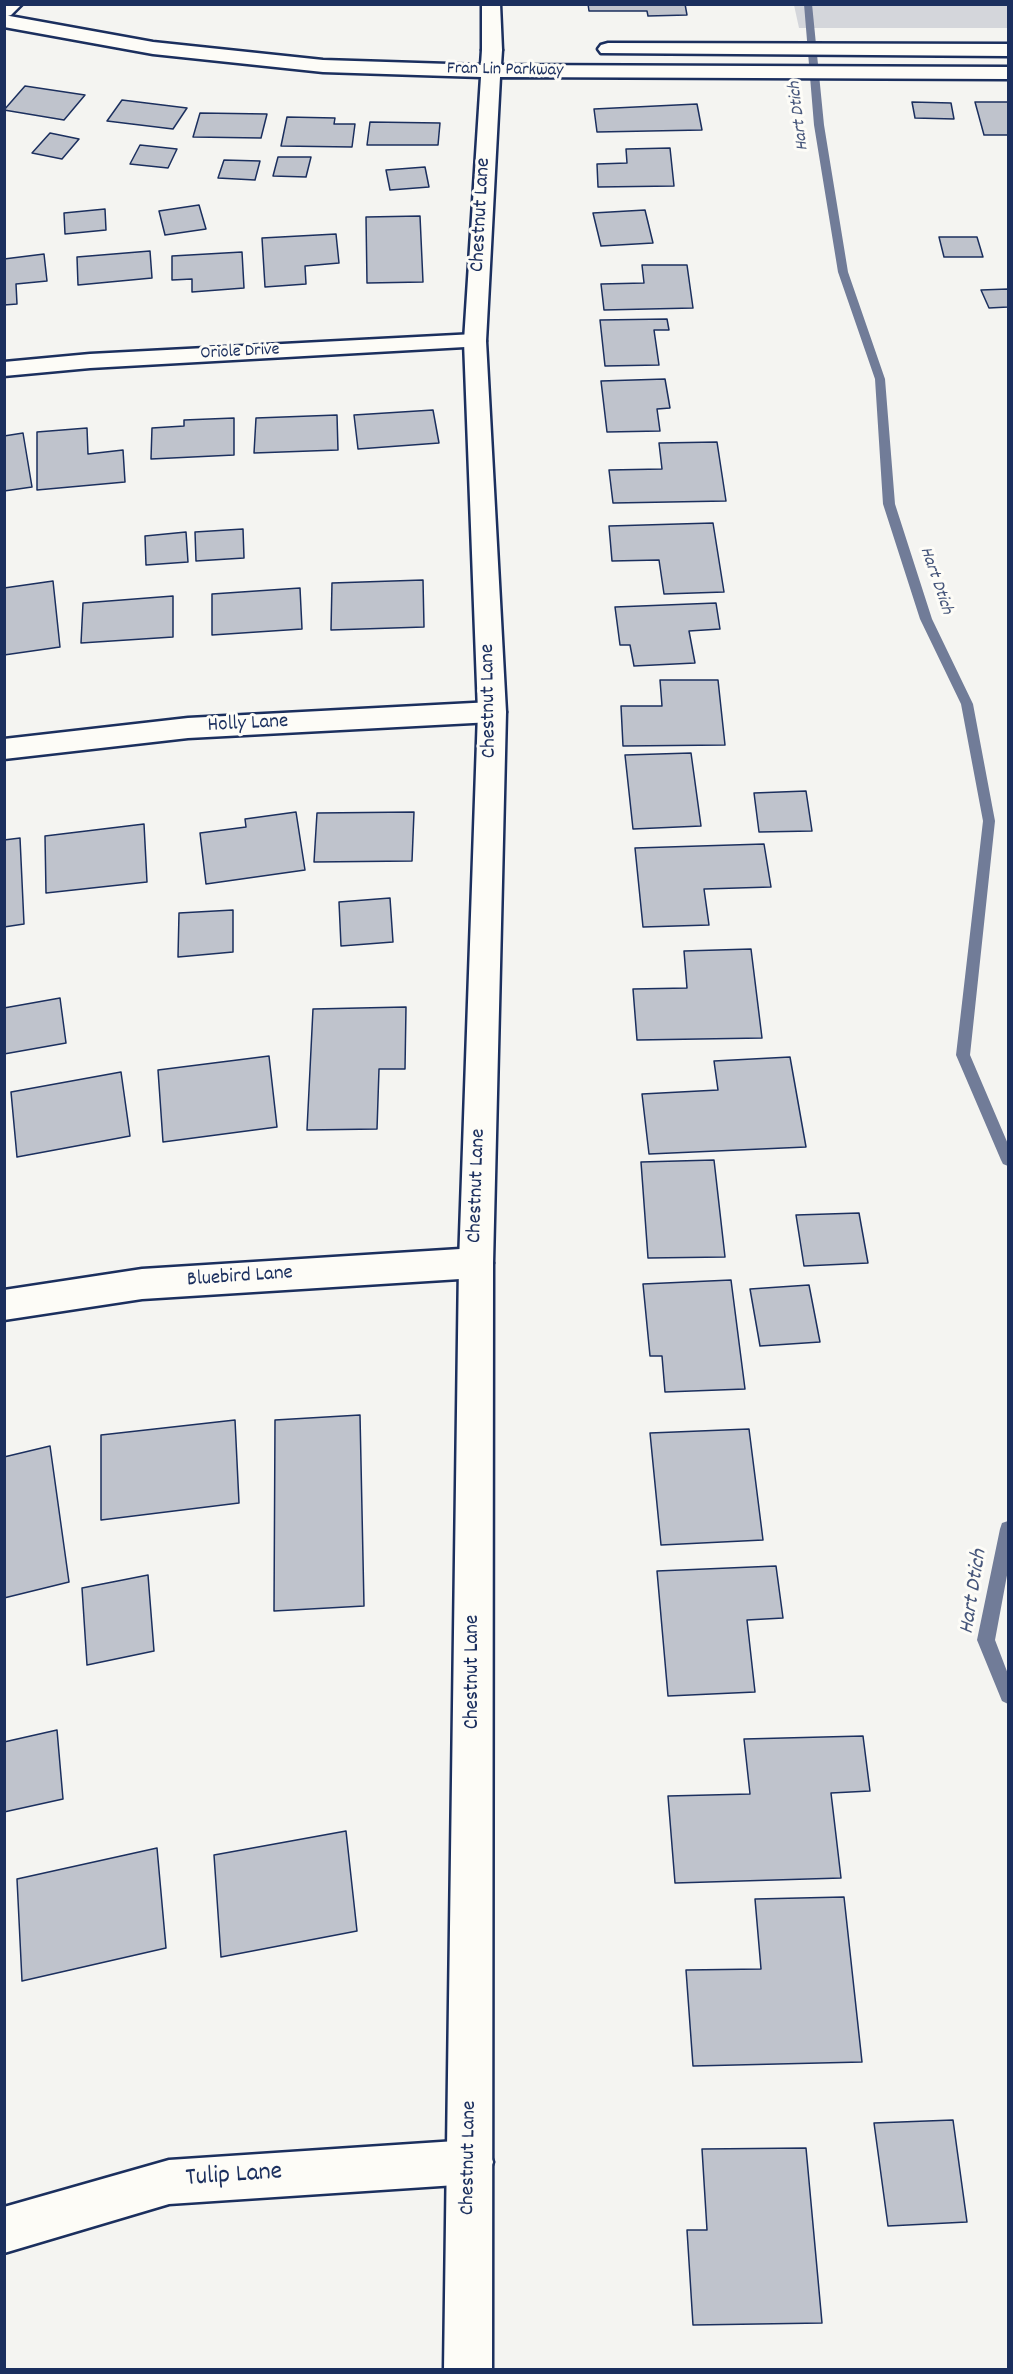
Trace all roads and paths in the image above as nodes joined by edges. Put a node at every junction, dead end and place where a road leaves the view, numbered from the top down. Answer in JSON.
{"nodes":[{"id":1,"x":13,"y":4,"type":"edge"},
{"id":2,"x":491,"y":4,"type":"edge"},
{"id":3,"x":4,"y":11,"type":"edge"},
{"id":4,"x":4,"y":21,"type":"edge"},
{"id":5,"x":159,"y":30,"type":"dead end"},
{"id":6,"x":216,"y":36,"type":"dead end"},
{"id":7,"x":587,"y":49,"type":"dead end"},
{"id":8,"x":1008,"y":50,"type":"edge"},
{"id":9,"x":492,"y":55,"type":"junction"},
{"id":10,"x":1008,"y":73,"type":"edge"},
{"id":11,"x":475,"y":341,"type":"junction"},
{"id":12,"x":4,"y":369,"type":"edge"},
{"id":13,"x":492,"y":712,"type":"junction"},
{"id":14,"x":4,"y":749,"type":"edge"},
{"id":15,"x":476,"y":1263,"type":"junction"},
{"id":16,"x":4,"y":1305,"type":"edge"},
{"id":17,"x":471,"y":2162,"type":"junction"},
{"id":18,"x":4,"y":2230,"type":"edge"},
{"id":19,"x":468,"y":2370,"type":"edge"}],
"edges":[{"from":1,"to":3,"type":"street"},
{"from":2,"to":9,"type":"street","name":"Chestnut Lane"},
{"from":4,"to":9,"type":"street","name":"Fran Lin Parkway"},
{"from":5,"to":6,"type":"street"},
{"from":7,"to":8,"type":"street","name":"Fran Lin Parkway"},
{"from":9,"to":10,"type":"street","name":"Fran Lin Parkway"},
{"from":9,"to":11,"type":"street","name":"Chestnut Lane"},
{"from":11,"to":12,"type":"street","name":"Oriole Drive"},
{"from":11,"to":13,"type":"street","name":"Chestnut Lane"},
{"from":13,"to":14,"type":"street","name":"Holly Lane"},
{"from":13,"to":15,"type":"street","name":"Chestnut Lane"},
{"from":15,"to":16,"type":"street","name":"Bluebird Lane"},
{"from":15,"to":17,"type":"street","name":"Chestnut Lane"},
{"from":17,"to":18,"type":"street","name":"Tulip Lane"},
{"from":17,"to":19,"type":"street","name":"Chestnut Lane"}]}
